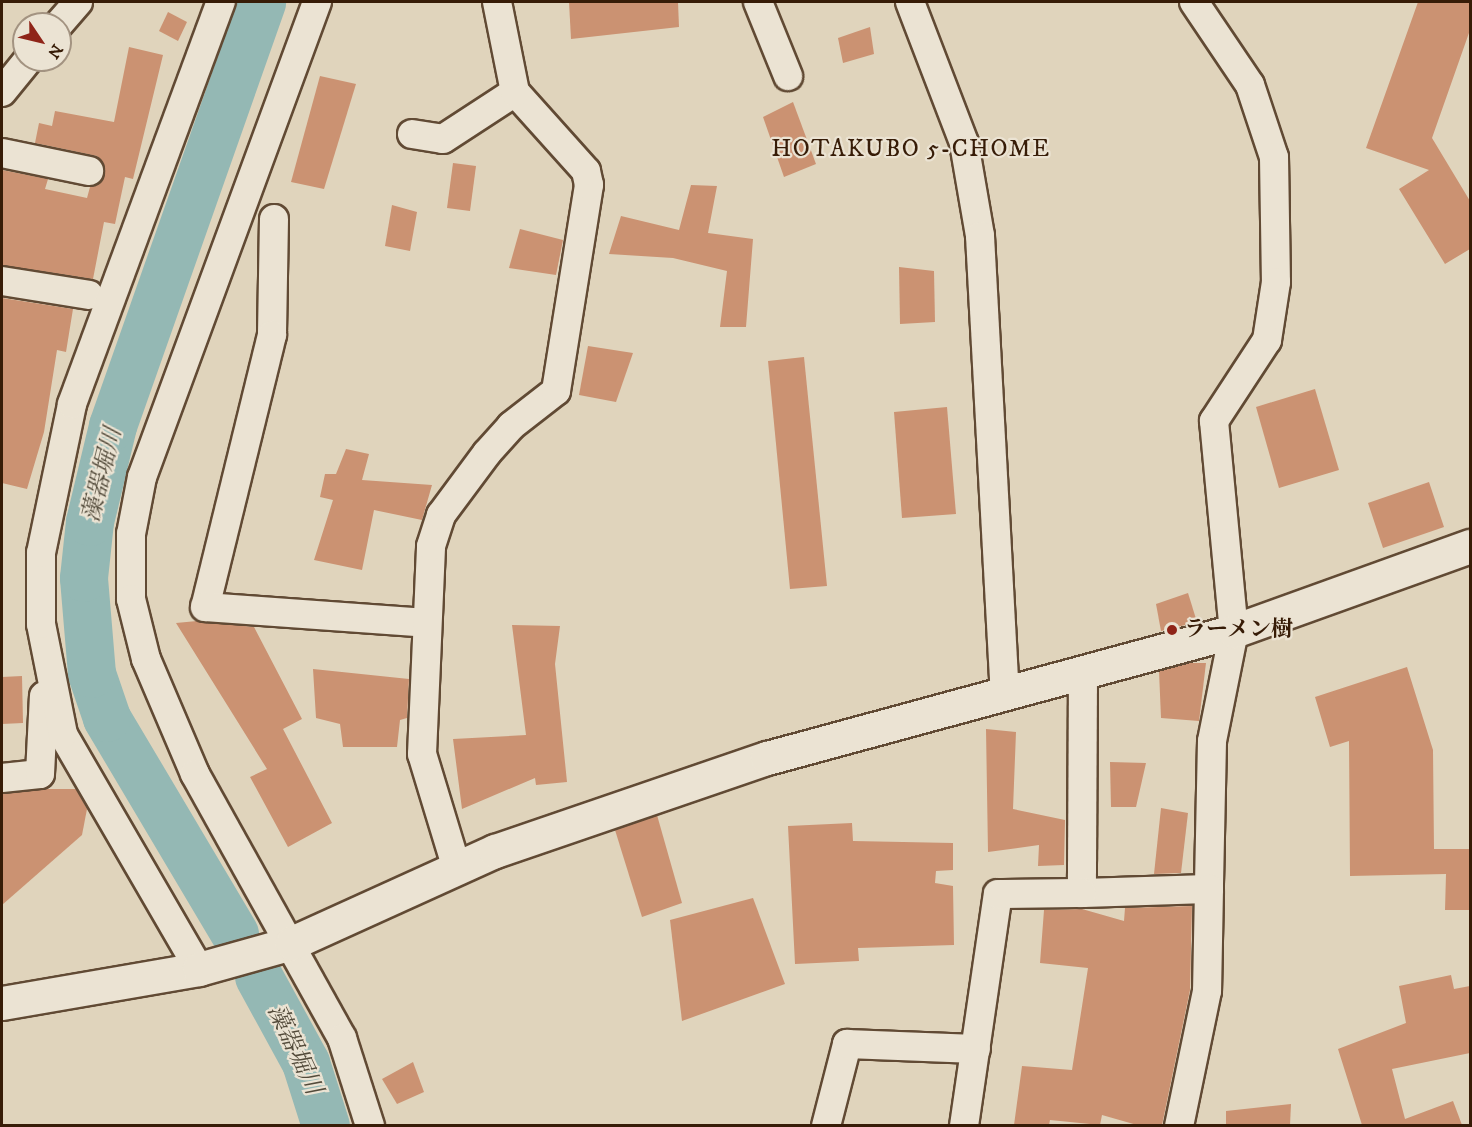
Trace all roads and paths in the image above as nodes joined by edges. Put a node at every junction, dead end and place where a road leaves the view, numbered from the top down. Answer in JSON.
{"nodes":[{"id":1,"x":221,"y":2,"type":"edge"},
{"id":2,"x":317,"y":2,"type":"edge"},
{"id":3,"x":497,"y":2,"type":"edge"},
{"id":4,"x":758,"y":2,"type":"edge"},
{"id":5,"x":910,"y":2,"type":"edge"},
{"id":6,"x":1194,"y":2,"type":"edge"},
{"id":7,"x":18,"y":72,"type":"edge"},
{"id":8,"x":788,"y":75,"type":"dead end"},
{"id":9,"x":2,"y":92,"type":"edge"},
{"id":10,"x":515,"y":92,"type":"junction"},
{"id":11,"x":412,"y":134,"type":"dead end"},
{"id":12,"x":2,"y":153,"type":"edge"},
{"id":13,"x":89,"y":171,"type":"dead end"},
{"id":14,"x":274,"y":219,"type":"dead end"},
{"id":15,"x":2,"y":280,"type":"edge"},
{"id":16,"x":89,"y":295,"type":"dead end"},
{"id":17,"x":1470,"y":546,"type":"edge"},
{"id":18,"x":426,"y":623,"type":"junction"},
{"id":19,"x":1234,"y":631,"type":"junction"},
{"id":20,"x":46,"y":651,"type":"junction"},
{"id":21,"x":1083,"y":676,"type":"junction"},
{"id":22,"x":1005,"y":693,"type":"junction"},
{"id":23,"x":2,"y":778,"type":"edge"},
{"id":24,"x":458,"y":869,"type":"junction"},
{"id":25,"x":1209,"y":889,"type":"junction"},
{"id":26,"x":1082,"y":893,"type":"junction"},
{"id":27,"x":292,"y":943,"type":"junction"},
{"id":28,"x":199,"y":969,"type":"junction"},
{"id":29,"x":2,"y":1003,"type":"edge"},
{"id":30,"x":976,"y":1049,"type":"junction"},
{"id":31,"x":370,"y":1125,"type":"edge"},
{"id":32,"x":826,"y":1125,"type":"edge"},
{"id":33,"x":964,"y":1125,"type":"edge"},
{"id":34,"x":1179,"y":1125,"type":"edge"}],
"edges":[{"from":1,"to":20,"type":"street"},
{"from":2,"to":27,"type":"street"},
{"from":3,"to":10,"type":"street"},
{"from":4,"to":8,"type":"street"},
{"from":5,"to":22,"type":"street"},
{"from":6,"to":19,"type":"street"},
{"from":7,"to":9,"type":"street"},
{"from":10,"to":11,"type":"street"},
{"from":10,"to":18,"type":"street"},
{"from":12,"to":13,"type":"street"},
{"from":14,"to":18,"type":"street"},
{"from":15,"to":16,"type":"street"},
{"from":17,"to":19,"type":"street"},
{"from":18,"to":24,"type":"street"},
{"from":19,"to":21,"type":"street"},
{"from":19,"to":25,"type":"street"},
{"from":20,"to":23,"type":"street"},
{"from":20,"to":28,"type":"street"},
{"from":21,"to":22,"type":"street"},
{"from":21,"to":26,"type":"street"},
{"from":22,"to":24,"type":"street"},
{"from":24,"to":27,"type":"street"},
{"from":25,"to":26,"type":"street"},
{"from":25,"to":34,"type":"street"},
{"from":26,"to":30,"type":"street"},
{"from":27,"to":28,"type":"street"},
{"from":27,"to":31,"type":"street"},
{"from":28,"to":29,"type":"street"},
{"from":30,"to":32,"type":"street"},
{"from":30,"to":33,"type":"street"}]}
